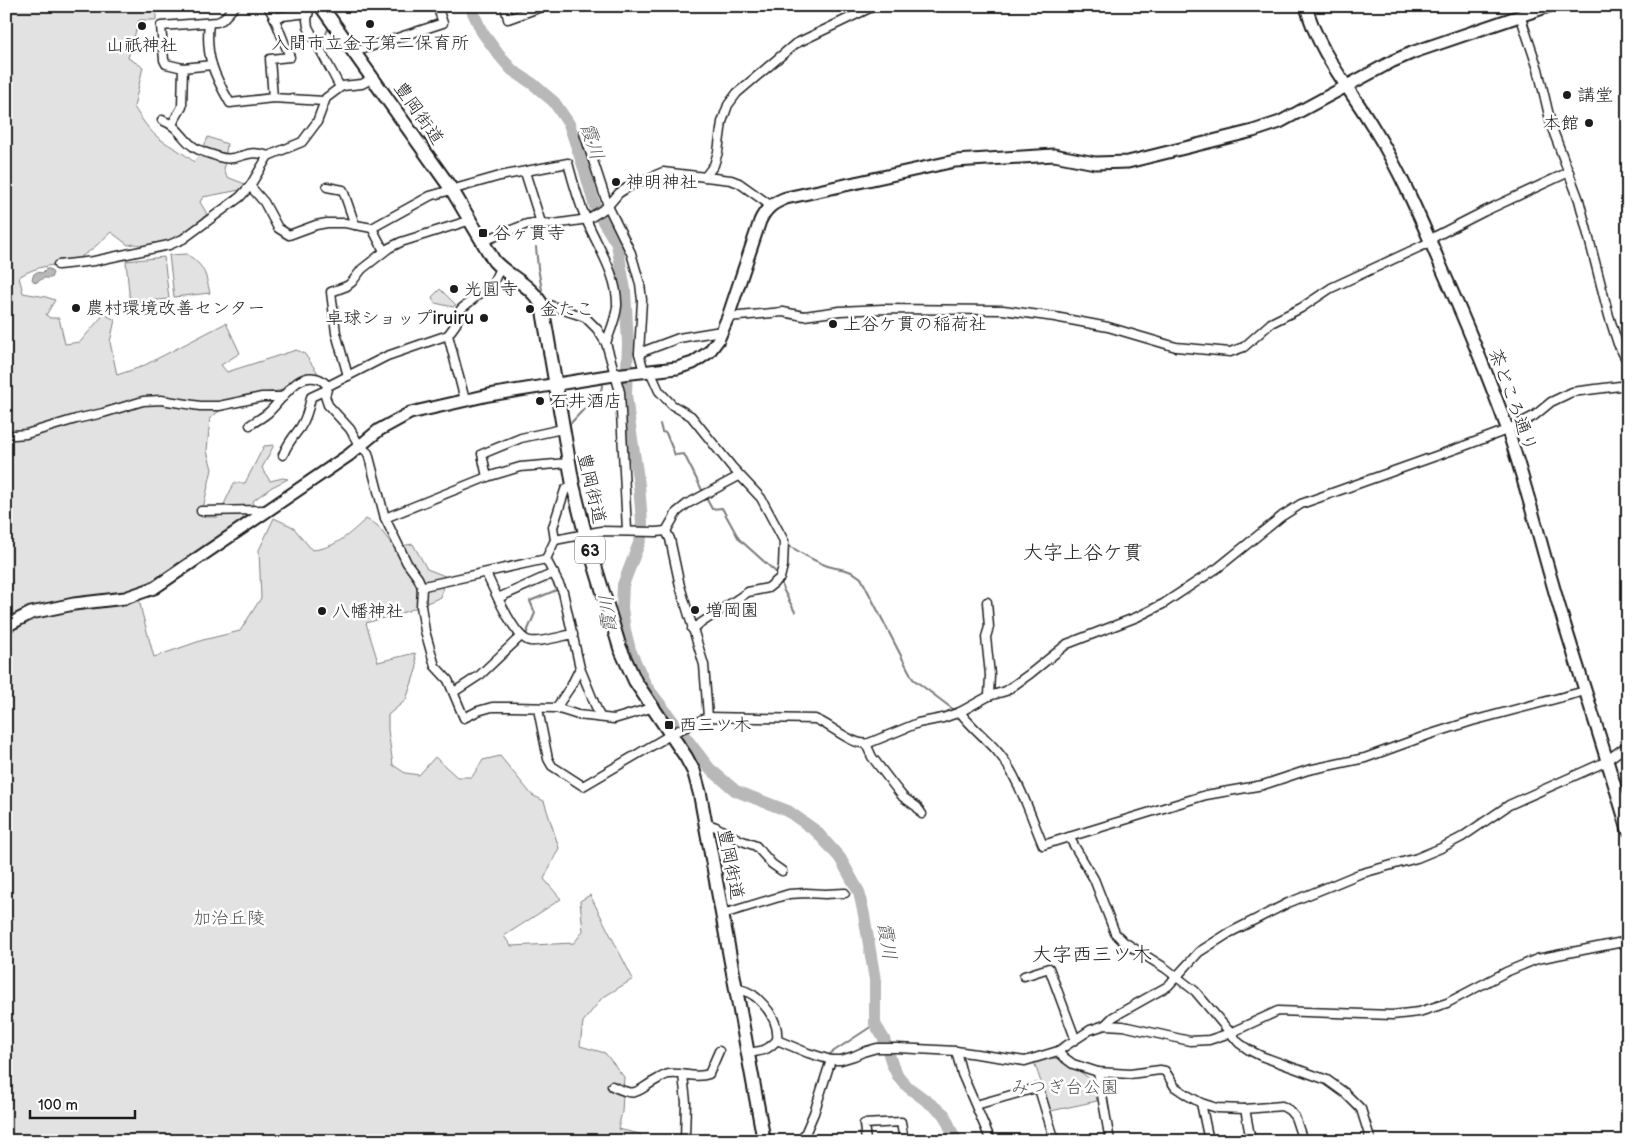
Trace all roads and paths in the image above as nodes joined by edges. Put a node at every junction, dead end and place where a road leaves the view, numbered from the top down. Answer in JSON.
{"nodes":[{"id":1,"x":235,"y":6,"type":"edge"},
{"id":2,"x":268,"y":6,"type":"edge"},
{"id":3,"x":321,"y":6,"type":"edge"},
{"id":4,"x":438,"y":6,"type":"edge"},
{"id":5,"x":506,"y":6,"type":"edge"},
{"id":6,"x":544,"y":6,"type":"edge"},
{"id":7,"x":874,"y":6,"type":"edge"},
{"id":8,"x":1306,"y":6,"type":"edge"},
{"id":9,"x":1549,"y":6,"type":"edge"},
{"id":10,"x":309,"y":10,"type":"edge"},
{"id":11,"x":1520,"y":15,"type":"junction"},
{"id":12,"x":274,"y":17,"type":"junction"},
{"id":13,"x":209,"y":23,"type":"junction"},
{"id":14,"x":354,"y":52,"type":"junction"},
{"id":15,"x":212,"y":65,"type":"junction"},
{"id":16,"x":183,"y":68,"type":"junction"},
{"id":17,"x":373,"y":78,"type":"junction"},
{"id":18,"x":340,"y":87,"type":"junction"},
{"id":19,"x":1347,"y":87,"type":"junction"},
{"id":20,"x":273,"y":98,"type":"junction"},
{"id":21,"x":324,"y":101,"type":"junction"},
{"id":22,"x":162,"y":120,"type":"dead end"},
{"id":23,"x":172,"y":124,"type":"junction"},
{"id":24,"x":584,"y":132,"type":"dead end"},
{"id":25,"x":268,"y":156,"type":"junction"},
{"id":26,"x":526,"y":172,"type":"junction"},
{"id":27,"x":1568,"y":172,"type":"junction"},
{"id":28,"x":705,"y":177,"type":"junction"},
{"id":29,"x":250,"y":186,"type":"junction"},
{"id":30,"x":327,"y":187,"type":"dead end"},
{"id":31,"x":452,"y":190,"type":"junction"},
{"id":32,"x":770,"y":205,"type":"junction"},
{"id":33,"x":608,"y":206,"type":"junction"},
{"id":34,"x":587,"y":219,"type":"junction"},
{"id":35,"x":471,"y":220,"type":"junction"},
{"id":36,"x":541,"y":223,"type":"junction"},
{"id":37,"x":355,"y":225,"type":"junction"},
{"id":38,"x":372,"y":228,"type":"junction"},
{"id":39,"x":1430,"y":240,"type":"junction"},
{"id":40,"x":483,"y":241,"type":"junction"},
{"id":41,"x":384,"y":251,"type":"junction"},
{"id":42,"x":58,"y":265,"type":"dead end"},
{"id":43,"x":500,"y":268,"type":"junction"},
{"id":44,"x":542,"y":305,"type":"junction"},
{"id":45,"x":728,"y":317,"type":"junction"},
{"id":46,"x":721,"y":331,"type":"junction"},
{"id":47,"x":448,"y":335,"type":"junction"},
{"id":48,"x":606,"y":343,"type":"junction"},
{"id":49,"x":639,"y":353,"type":"junction"},
{"id":50,"x":1628,"y":363,"type":"edge"},
{"id":51,"x":644,"y":372,"type":"junction"},
{"id":52,"x":616,"y":375,"type":"junction"},
{"id":53,"x":348,"y":376,"type":"junction"},
{"id":54,"x":555,"y":384,"type":"junction"},
{"id":55,"x":1628,"y":385,"type":"edge"},
{"id":56,"x":327,"y":388,"type":"junction"},
{"id":57,"x":284,"y":397,"type":"junction"},
{"id":58,"x":465,"y":400,"type":"junction"},
{"id":59,"x":250,"y":424,"type":"dead end"},
{"id":60,"x":562,"y":428,"type":"junction"},
{"id":61,"x":1507,"y":430,"type":"junction"},
{"id":62,"x":14,"y":435,"type":"dead end"},
{"id":63,"x":360,"y":445,"type":"junction"},
{"id":64,"x":283,"y":455,"type":"dead end"},
{"id":65,"x":568,"y":463,"type":"junction"},
{"id":66,"x":739,"y":476,"type":"junction"},
{"id":67,"x":487,"y":477,"type":"junction"},
{"id":68,"x":572,"y":485,"type":"junction"},
{"id":69,"x":270,"y":510,"type":"junction"},
{"id":70,"x":201,"y":511,"type":"dead end"},
{"id":71,"x":385,"y":518,"type":"junction"},
{"id":72,"x":627,"y":530,"type":"junction"},
{"id":73,"x":666,"y":531,"type":"junction"},
{"id":74,"x":585,"y":533,"type":"junction"},
{"id":75,"x":555,"y":540,"type":"junction"},
{"id":76,"x":546,"y":559,"type":"junction"},
{"id":77,"x":486,"y":573,"type":"junction"},
{"id":78,"x":554,"y":573,"type":"junction"},
{"id":79,"x":422,"y":589,"type":"junction"},
{"id":80,"x":498,"y":598,"type":"junction"},
{"id":81,"x":987,"y":602,"type":"dead end"},
{"id":82,"x":6,"y":626,"type":"edge"},
{"id":83,"x":692,"y":628,"type":"junction"},
{"id":84,"x":573,"y":634,"type":"junction"},
{"id":85,"x":520,"y":637,"type":"junction"},
{"id":86,"x":580,"y":668,"type":"junction"},
{"id":87,"x":454,"y":692,"type":"junction"},
{"id":88,"x":1585,"y":692,"type":"junction"},
{"id":89,"x":990,"y":696,"type":"junction"},
{"id":90,"x":556,"y":708,"type":"junction"},
{"id":91,"x":651,"y":708,"type":"junction"},
{"id":92,"x":538,"y":709,"type":"junction"},
{"id":93,"x":960,"y":712,"type":"junction"},
{"id":94,"x":600,"y":717,"type":"junction"},
{"id":95,"x":708,"y":717,"type":"junction"},
{"id":96,"x":674,"y":733,"type":"junction"},
{"id":97,"x":866,"y":744,"type":"junction"},
{"id":98,"x":1628,"y":745,"type":"edge"},
{"id":99,"x":1606,"y":759,"type":"junction"},
{"id":100,"x":922,"y":814,"type":"dead end"},
{"id":101,"x":705,"y":822,"type":"junction"},
{"id":102,"x":1628,"y":830,"type":"edge"},
{"id":103,"x":1069,"y":836,"type":"junction"},
{"id":104,"x":782,"y":870,"type":"dead end"},
{"id":105,"x":845,"y":892,"type":"dead end"},
{"id":106,"x":723,"y":914,"type":"junction"},
{"id":107,"x":1628,"y":940,"type":"edge"},
{"id":108,"x":1024,"y":976,"type":"dead end"},
{"id":109,"x":1177,"y":977,"type":"junction"},
{"id":110,"x":735,"y":988,"type":"junction"},
{"id":111,"x":1106,"y":1025,"type":"junction"},
{"id":112,"x":1230,"y":1033,"type":"junction"},
{"id":113,"x":1076,"y":1038,"type":"junction"},
{"id":114,"x":777,"y":1040,"type":"junction"},
{"id":115,"x":719,"y":1051,"type":"dead end"},
{"id":116,"x":956,"y":1051,"type":"junction"},
{"id":117,"x":1058,"y":1051,"type":"junction"},
{"id":118,"x":748,"y":1053,"type":"junction"},
{"id":119,"x":828,"y":1059,"type":"junction"},
{"id":120,"x":1098,"y":1072,"type":"junction"},
{"id":121,"x":683,"y":1075,"type":"junction"},
{"id":122,"x":612,"y":1086,"type":"dead end"},
{"id":123,"x":1201,"y":1103,"type":"junction"},
{"id":124,"x":976,"y":1104,"type":"junction"},
{"id":125,"x":1245,"y":1109,"type":"junction"},
{"id":126,"x":686,"y":1141,"type":"edge"},
{"id":127,"x":764,"y":1141,"type":"edge"},
{"id":128,"x":802,"y":1141,"type":"edge"},
{"id":129,"x":866,"y":1141,"type":"edge"},
{"id":130,"x":904,"y":1141,"type":"edge"},
{"id":131,"x":991,"y":1141,"type":"edge"},
{"id":132,"x":1055,"y":1141,"type":"edge"},
{"id":133,"x":1110,"y":1141,"type":"edge"},
{"id":134,"x":1209,"y":1141,"type":"edge"},
{"id":135,"x":1251,"y":1141,"type":"edge"},
{"id":136,"x":1303,"y":1141,"type":"edge"},
{"id":137,"x":1371,"y":1141,"type":"edge"}],
"edges":[{"from":1,"to":13,"type":"street"},
{"from":2,"to":12,"type":"street"},
{"from":3,"to":14,"type":"main road","name":"豊岡街道","number":"63"},
{"from":4,"to":14,"type":"street"},
{"from":5,"to":6,"type":"street"},
{"from":7,"to":28,"type":"street"},
{"from":8,"to":19,"type":"street","name":"茶どころ通り"},
{"from":9,"to":11,"type":"street"},
{"from":10,"to":12,"type":"street"},
{"from":10,"to":18,"type":"street"},
{"from":11,"to":19,"type":"street"},
{"from":11,"to":27,"type":"street"},
{"from":12,"to":20,"type":"street"},
{"from":13,"to":15,"type":"street"},
{"from":13,"to":16,"type":"street"},
{"from":14,"to":17,"type":"main road","name":"豊岡街道","number":"63"},
{"from":15,"to":16,"type":"street"},
{"from":15,"to":20,"type":"street"},
{"from":16,"to":23,"type":"street"},
{"from":17,"to":18,"type":"street"},
{"from":17,"to":31,"type":"main road","name":"豊岡街道","number":"63"},
{"from":18,"to":21,"type":"street"},
{"from":19,"to":32,"type":"street"},
{"from":19,"to":39,"type":"street","name":"茶どころ通り"},
{"from":20,"to":21,"type":"street"},
{"from":21,"to":25,"type":"street"},
{"from":22,"to":23,"type":"street"},
{"from":23,"to":25,"type":"street"},
{"from":24,"to":33,"type":"street"},
{"from":25,"to":29,"type":"street"},
{"from":26,"to":31,"type":"street"},
{"from":26,"to":34,"type":"street"},
{"from":26,"to":36,"type":"street"},
{"from":27,"to":39,"type":"street"},
{"from":27,"to":50,"type":"street"},
{"from":28,"to":32,"type":"street"},
{"from":28,"to":33,"type":"street"},
{"from":29,"to":37,"type":"street"},
{"from":29,"to":42,"type":"street"},
{"from":30,"to":37,"type":"street"},
{"from":31,"to":35,"type":"main road","name":"豊岡街道","number":"63"},
{"from":31,"to":38,"type":"street"},
{"from":32,"to":45,"type":"street"},
{"from":33,"to":34,"type":"street"},
{"from":33,"to":49,"type":"street"},
{"from":34,"to":36,"type":"street"},
{"from":34,"to":48,"type":"street"},
{"from":35,"to":40,"type":"main road","name":"豊岡街道","number":"63"},
{"from":35,"to":41,"type":"street"},
{"from":36,"to":40,"type":"street"},
{"from":37,"to":38,"type":"street"},
{"from":38,"to":41,"type":"street"},
{"from":39,"to":45,"type":"street"},
{"from":39,"to":61,"type":"street","name":"茶どころ通り"},
{"from":40,"to":43,"type":"main road","name":"豊岡街道","number":"63"},
{"from":41,"to":53,"type":"street"},
{"from":43,"to":44,"type":"main road","name":"豊岡街道","number":"63"},
{"from":43,"to":47,"type":"street"},
{"from":44,"to":48,"type":"street"},
{"from":44,"to":54,"type":"main road","name":"豊岡街道","number":"63"},
{"from":45,"to":46,"type":"street"},
{"from":46,"to":49,"type":"street"},
{"from":46,"to":51,"type":"street"},
{"from":47,"to":53,"type":"street"},
{"from":47,"to":58,"type":"street"},
{"from":48,"to":52,"type":"street"},
{"from":49,"to":51,"type":"street"},
{"from":51,"to":52,"type":"street"},
{"from":51,"to":66,"type":"street"},
{"from":52,"to":54,"type":"street"},
{"from":52,"to":72,"type":"street"},
{"from":53,"to":56,"type":"street"},
{"from":54,"to":58,"type":"street"},
{"from":54,"to":60,"type":"main road","name":"豊岡街道","number":"63"},
{"from":55,"to":61,"type":"street"},
{"from":56,"to":57,"type":"street"},
{"from":56,"to":63,"type":"street"},
{"from":56,"to":64,"type":"street"},
{"from":57,"to":59,"type":"street"},
{"from":57,"to":62,"type":"street"},
{"from":58,"to":63,"type":"street"},
{"from":60,"to":65,"type":"main road","name":"豊岡街道","number":"63"},
{"from":60,"to":67,"type":"street"},
{"from":61,"to":88,"type":"street","name":"茶どころ通り"},
{"from":61,"to":89,"type":"street"},
{"from":63,"to":69,"type":"street"},
{"from":63,"to":71,"type":"street"},
{"from":65,"to":67,"type":"street"},
{"from":65,"to":68,"type":"main road","name":"豊岡街道","number":"63"},
{"from":66,"to":73,"type":"street"},
{"from":66,"to":83,"type":"street"},
{"from":67,"to":71,"type":"street"},
{"from":68,"to":74,"type":"main road","name":"豊岡街道","number":"63"},
{"from":68,"to":75,"type":"street"},
{"from":69,"to":70,"type":"street"},
{"from":69,"to":82,"type":"street"},
{"from":71,"to":79,"type":"street"},
{"from":72,"to":73,"type":"street"},
{"from":72,"to":74,"type":"street"},
{"from":73,"to":83,"type":"street"},
{"from":74,"to":75,"type":"street"},
{"from":74,"to":91,"type":"main road","name":"豊岡街道","number":"63"},
{"from":75,"to":76,"type":"street"},
{"from":76,"to":77,"type":"street"},
{"from":76,"to":78,"type":"street"},
{"from":77,"to":79,"type":"street"},
{"from":77,"to":80,"type":"street"},
{"from":78,"to":80,"type":"street"},
{"from":78,"to":84,"type":"street"},
{"from":79,"to":87,"type":"street"},
{"from":80,"to":85,"type":"street"},
{"from":81,"to":89,"type":"street"},
{"from":83,"to":95,"type":"street"},
{"from":84,"to":85,"type":"street"},
{"from":84,"to":86,"type":"street"},
{"from":85,"to":87,"type":"street"},
{"from":86,"to":90,"type":"street"},
{"from":86,"to":94,"type":"street"},
{"from":87,"to":92,"type":"street"},
{"from":88,"to":99,"type":"street","name":"茶どころ通り"},
{"from":88,"to":103,"type":"street"},
{"from":89,"to":93,"type":"street"},
{"from":90,"to":92,"type":"street"},
{"from":90,"to":94,"type":"street"},
{"from":91,"to":94,"type":"street"},
{"from":91,"to":96,"type":"main road","name":"豊岡街道","number":"63"},
{"from":92,"to":96,"type":"street"},
{"from":93,"to":97,"type":"street"},
{"from":93,"to":103,"type":"street"},
{"from":95,"to":96,"type":"street"},
{"from":95,"to":97,"type":"street"},
{"from":96,"to":101,"type":"main road","name":"豊岡街道","number":"63"},
{"from":97,"to":100,"type":"street"},
{"from":98,"to":99,"type":"street"},
{"from":99,"to":102,"type":"street","name":"茶どころ通り"},
{"from":99,"to":109,"type":"street"},
{"from":101,"to":104,"type":"street"},
{"from":101,"to":106,"type":"main road","name":"豊岡街道","number":"63"},
{"from":103,"to":109,"type":"street"},
{"from":105,"to":106,"type":"street"},
{"from":106,"to":110,"type":"main road","name":"豊岡街道","number":"63"},
{"from":107,"to":112,"type":"street"},
{"from":108,"to":113,"type":"street"},
{"from":109,"to":111,"type":"street"},
{"from":109,"to":112,"type":"street"},
{"from":110,"to":114,"type":"street"},
{"from":110,"to":118,"type":"main road","name":"豊岡街道","number":"63"},
{"from":111,"to":112,"type":"street"},
{"from":111,"to":113,"type":"street"},
{"from":112,"to":137,"type":"street"},
{"from":113,"to":117,"type":"street"},
{"from":114,"to":118,"type":"street"},
{"from":114,"to":119,"type":"street"},
{"from":115,"to":121,"type":"street"},
{"from":116,"to":117,"type":"street"},
{"from":116,"to":119,"type":"street"},
{"from":116,"to":124,"type":"street"},
{"from":117,"to":120,"type":"street"},
{"from":118,"to":127,"type":"main road","name":"豊岡街道","number":"63"},
{"from":119,"to":128,"type":"street"},
{"from":120,"to":123,"type":"street"},
{"from":120,"to":133,"type":"street"},
{"from":121,"to":122,"type":"street"},
{"from":121,"to":126,"type":"street"},
{"from":123,"to":125,"type":"street"},
{"from":123,"to":134,"type":"street"},
{"from":124,"to":131,"type":"street"},
{"from":124,"to":132,"type":"street"},
{"from":125,"to":135,"type":"street"},
{"from":125,"to":136,"type":"street"},
{"from":129,"to":130,"type":"street"}]}
